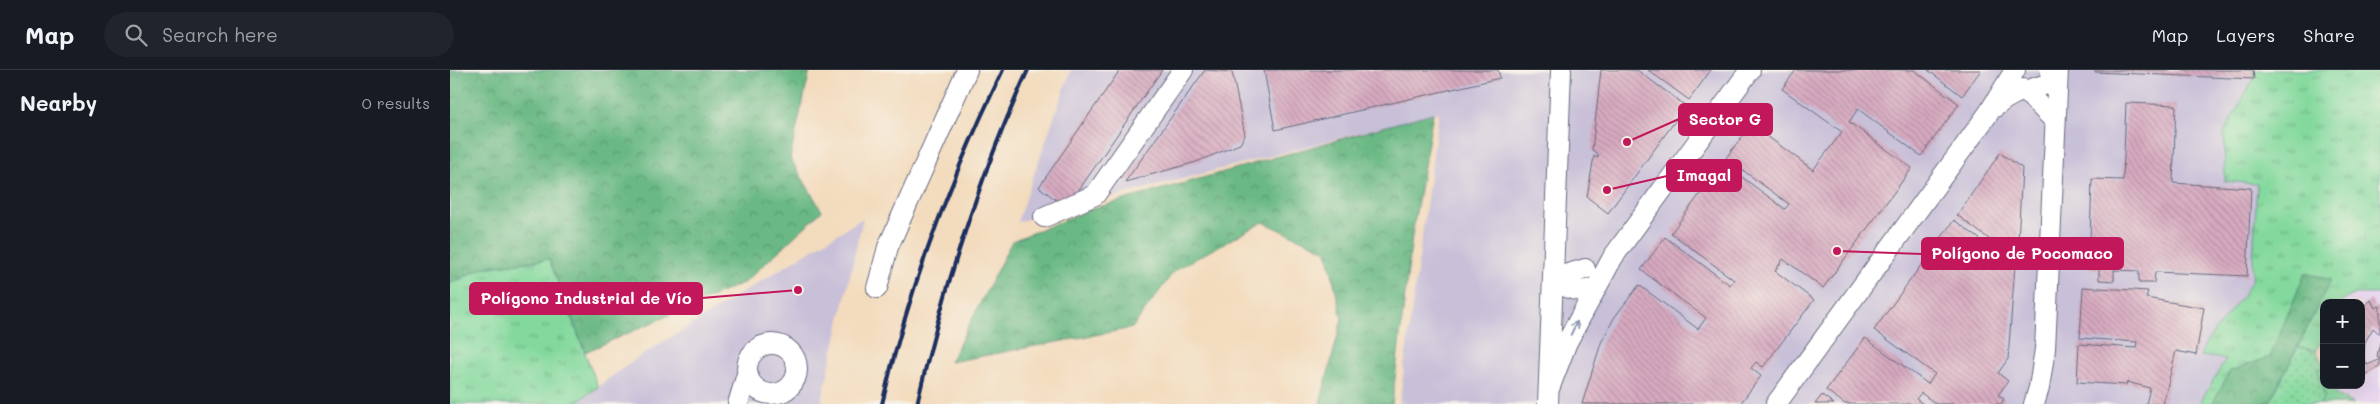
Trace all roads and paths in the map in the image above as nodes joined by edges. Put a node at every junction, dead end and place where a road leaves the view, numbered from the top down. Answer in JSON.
{"nodes":[{"id":1,"x":967,"y":70,"type":"edge"},
{"id":2,"x":1183,"y":70,"type":"edge"},
{"id":3,"x":1750,"y":70,"type":"edge"},
{"id":4,"x":2055,"y":73,"type":"edge"},
{"id":5,"x":1562,"y":74,"type":"edge"},
{"id":6,"x":2017,"y":76,"type":"edge"},
{"id":7,"x":2056,"y":121,"type":"junction"},
{"id":8,"x":1044,"y":217,"type":"dead end"},
{"id":9,"x":1556,"y":234,"type":"junction"},
{"id":10,"x":1613,"y":257,"type":"junction"},
{"id":11,"x":1585,"y":269,"type":"junction"},
{"id":12,"x":1554,"y":278,"type":"junction"},
{"id":13,"x":1596,"y":287,"type":"junction"},
{"id":14,"x":877,"y":288,"type":"dead end"},
{"id":15,"x":747,"y":374,"type":"junction"},
{"id":16,"x":1549,"y":396,"type":"edge"},
{"id":17,"x":766,"y":399,"type":"edge"},
{"id":18,"x":737,"y":402,"type":"edge"},
{"id":19,"x":1776,"y":404,"type":"edge"},
{"id":20,"x":2034,"y":404,"type":"edge"}],
"edges":[{"from":1,"to":14,"type":"street"},
{"from":2,"to":8,"type":"street"},
{"from":3,"to":10,"type":"street"},
{"from":4,"to":6,"type":"street"},
{"from":4,"to":7,"type":"street"},
{"from":5,"to":9,"type":"street"},
{"from":6,"to":7,"type":"street"},
{"from":6,"to":19,"type":"street"},
{"from":7,"to":20,"type":"street"},
{"from":9,"to":11,"type":"street"},
{"from":9,"to":12,"type":"street"},
{"from":10,"to":11,"type":"street"},
{"from":10,"to":13,"type":"street"},
{"from":11,"to":12,"type":"street"},
{"from":12,"to":13,"type":"street"},
{"from":12,"to":16,"type":"street"},
{"from":16,"to":13,"type":"street","one_way":true},
{"from":15,"to":17,"type":"street"},
{"from":15,"to":17,"type":"street"},
{"from":15,"to":18,"type":"street"}]}
